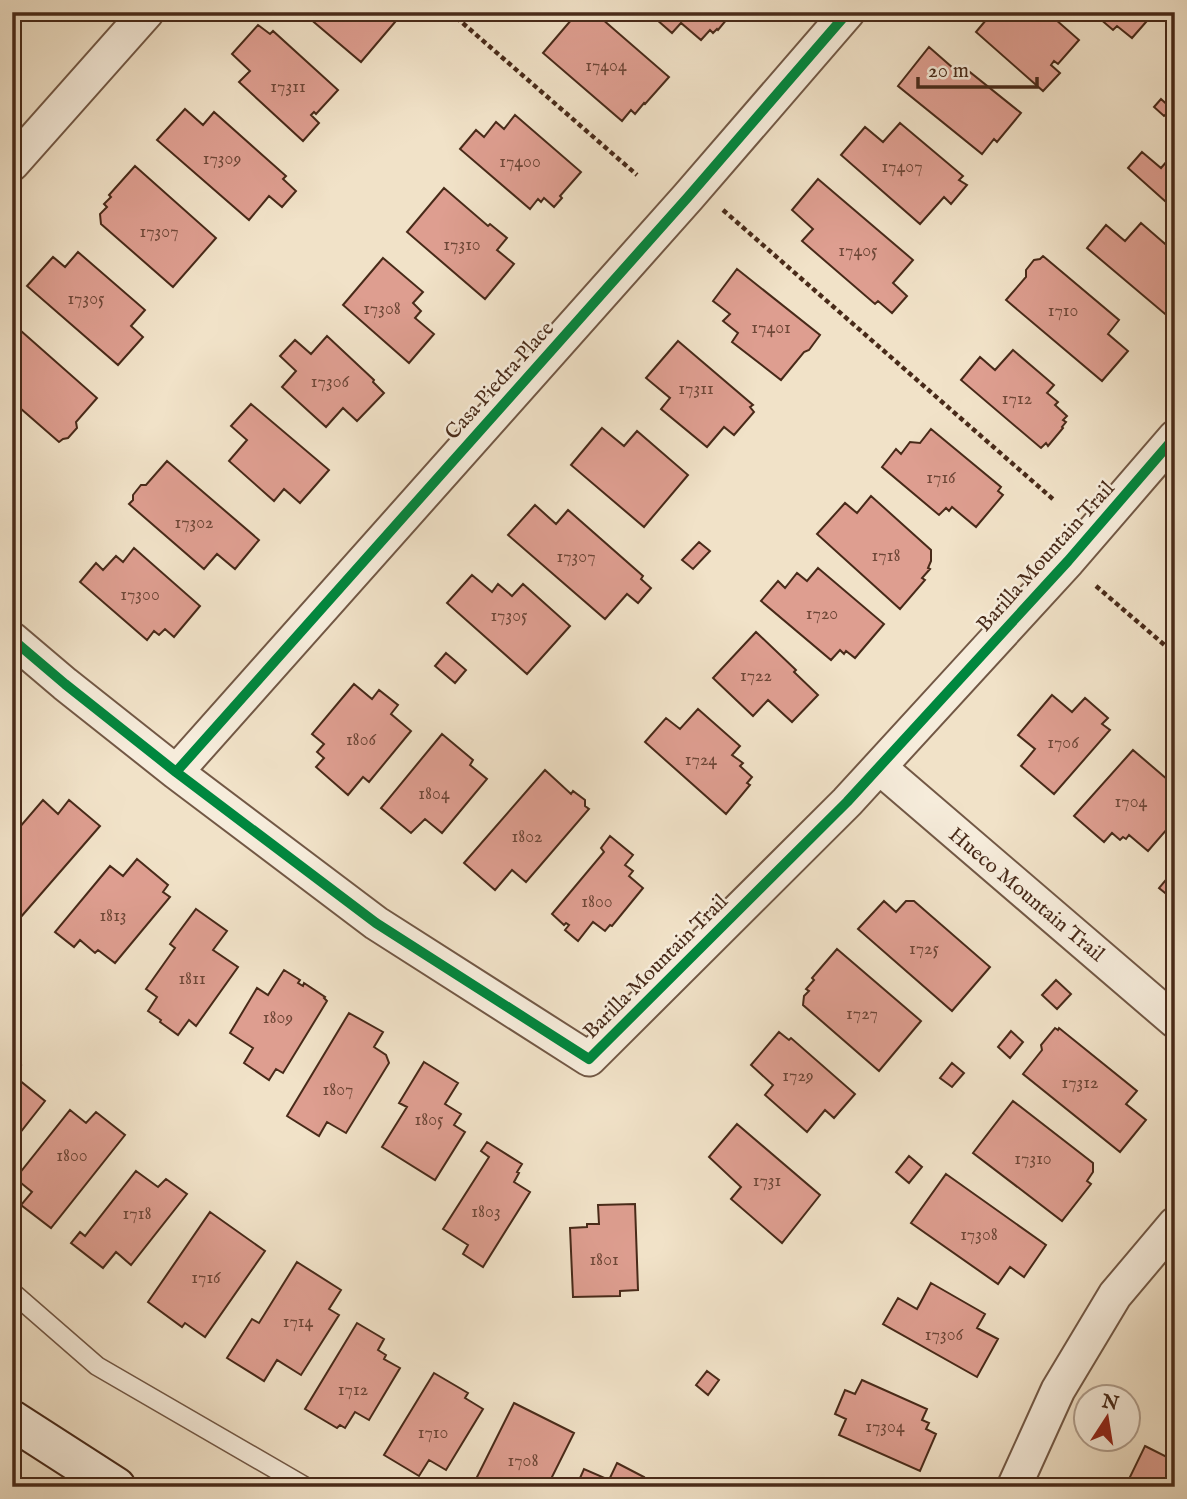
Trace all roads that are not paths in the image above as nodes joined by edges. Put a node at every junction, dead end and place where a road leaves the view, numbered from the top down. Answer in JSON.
{"nodes":[{"id":1,"x":147,"y":12,"type":"edge"},
{"id":2,"x":848,"y":12,"type":"edge"},
{"id":3,"x":12,"y":164,"type":"edge"},
{"id":4,"x":1175,"y":437,"type":"edge"},
{"id":5,"x":12,"y":639,"type":"edge"},
{"id":6,"x":880,"y":767,"type":"junction"},
{"id":7,"x":176,"y":772,"type":"junction"},
{"id":8,"x":1175,"y":1021,"type":"edge"},
{"id":9,"x":1175,"y":1224,"type":"edge"},
{"id":10,"x":12,"y":1292,"type":"edge"},
{"id":11,"x":12,"y":1420,"type":"edge"},
{"id":12,"x":116,"y":1487,"type":"edge"},
{"id":13,"x":306,"y":1487,"type":"edge"},
{"id":14,"x":1014,"y":1487,"type":"edge"}],
"edges":[{"from":1,"to":3,"type":"street"},
{"from":2,"to":7,"type":"street","name":"Casa Piedra Place"},
{"from":4,"to":6,"type":"street","name":"Barilla Mountain Trail"},
{"from":5,"to":7,"type":"street","name":"Barilla Mountain Trail"},
{"from":6,"to":7,"type":"street","name":"Barilla Mountain Trail"},
{"from":6,"to":8,"type":"street","name":"Hueco Mountain Trail"},
{"from":9,"to":14,"type":"street"},
{"from":10,"to":13,"type":"lane"},
{"from":11,"to":12,"type":"main road"}]}
